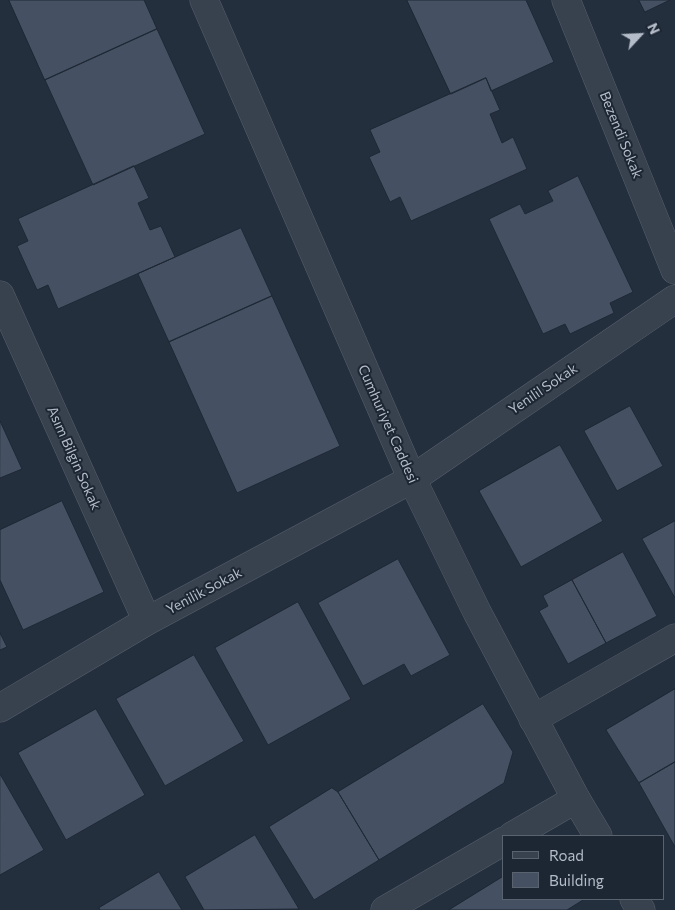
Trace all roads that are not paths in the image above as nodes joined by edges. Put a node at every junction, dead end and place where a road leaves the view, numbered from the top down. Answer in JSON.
{"nodes":[{"id":1,"x":204,"y":0,"type":"edge"},
{"id":2,"x":566,"y":0,"type":"edge"},
{"id":3,"x":675,"y":270,"type":"edge"},
{"id":4,"x":0,"y":295,"type":"edge"},
{"id":5,"x":675,"y":299,"type":"edge"},
{"id":6,"x":412,"y":480,"type":"junction"},
{"id":7,"x":147,"y":621,"type":"junction"},
{"id":8,"x":675,"y":638,"type":"edge"},
{"id":9,"x":0,"y":708,"type":"edge"},
{"id":10,"x":533,"y":718,"type":"junction"},
{"id":11,"x":576,"y":799,"type":"junction"},
{"id":12,"x":514,"y":835,"type":"edge"},
{"id":13,"x":597,"y":835,"type":"edge"},
{"id":14,"x":502,"y":842,"type":"edge"},
{"id":15,"x":385,"y":910,"type":"edge"}],
"edges":[{"from":1,"to":6,"type":"street","name":"Cumhuriyet Caddesi"},
{"from":2,"to":3,"type":"street","name":"Bezendi Sokak"},
{"from":4,"to":7,"type":"street","name":"Asım Bilgin Sokak"},
{"from":5,"to":6,"type":"street","name":"Yenilil Sokak"},
{"from":6,"to":7,"type":"street","name":"Yenilik Sokak"},
{"from":6,"to":10,"type":"street","name":"Cumhuriyet Caddesi"},
{"from":7,"to":9,"type":"street","name":"Yenilik Sokak"},
{"from":8,"to":10,"type":"street"},
{"from":10,"to":11,"type":"street","name":"Cumhuriyet Caddesi"},
{"from":11,"to":12,"type":"street"},
{"from":11,"to":13,"type":"street","name":"Cumhuriyet Caddesi"},
{"from":14,"to":15,"type":"street"}]}
